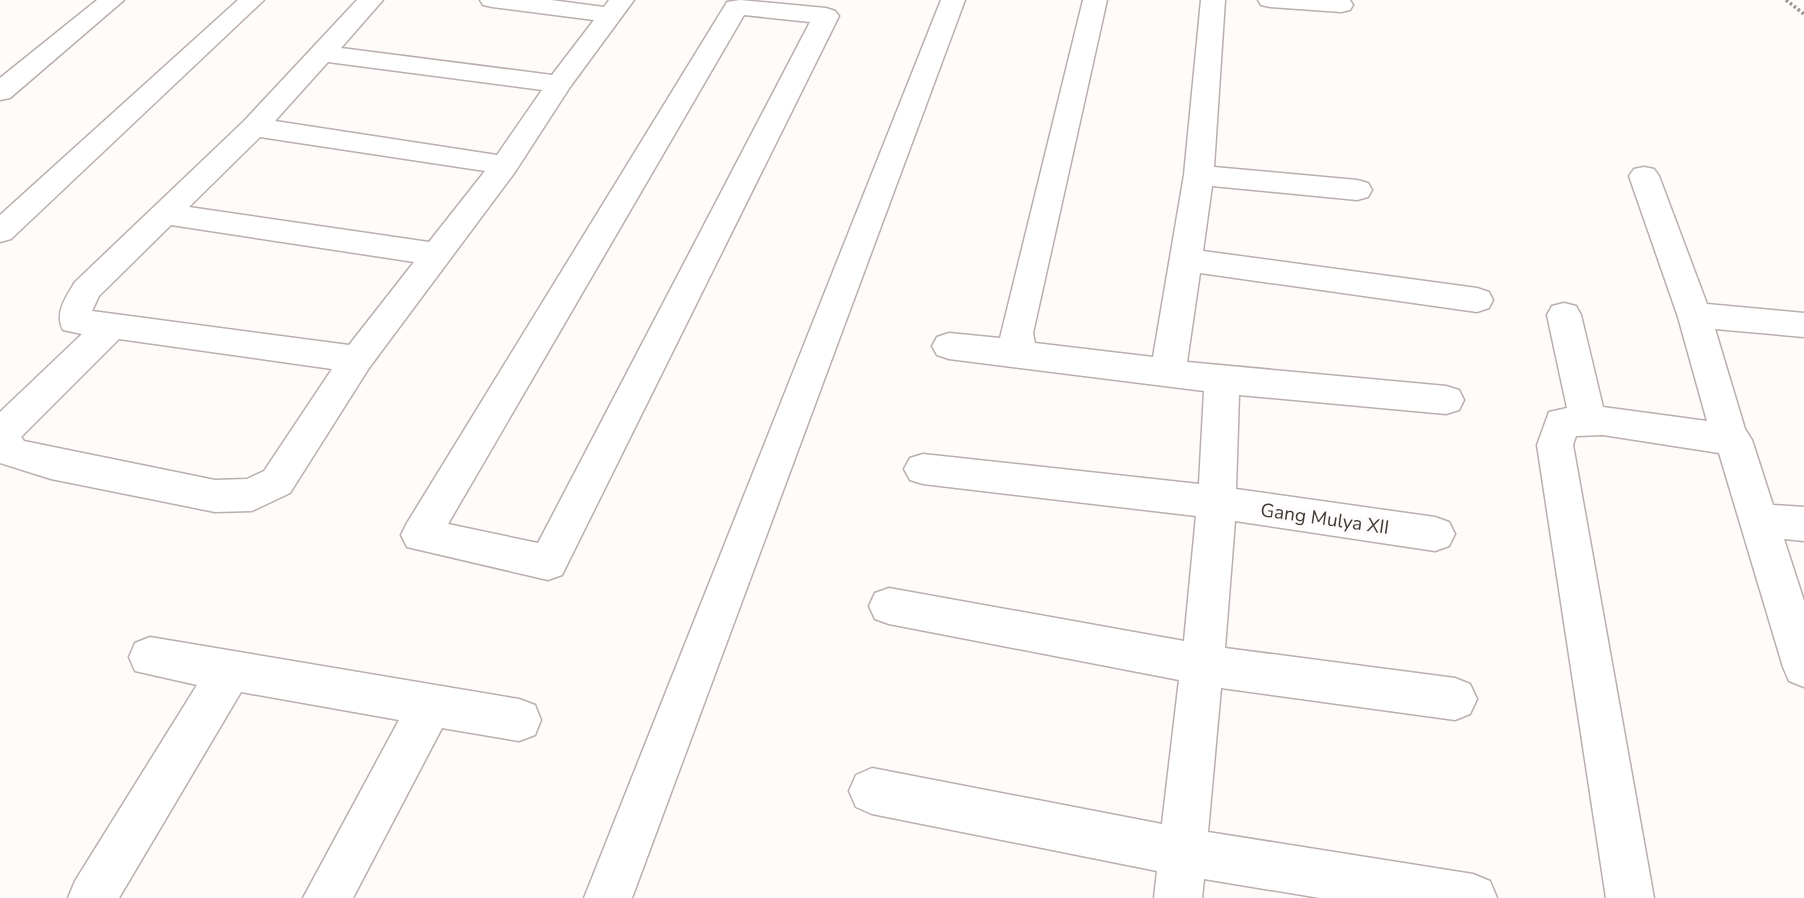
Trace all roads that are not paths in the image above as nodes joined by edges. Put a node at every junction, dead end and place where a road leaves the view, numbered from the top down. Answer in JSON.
{"nodes":[{"id":1,"x":112,"y":0,"type":"edge"},
{"id":2,"x":252,"y":0,"type":"edge"},
{"id":3,"x":371,"y":0,"type":"edge"},
{"id":4,"x":492,"y":0,"type":"edge"},
{"id":5,"x":953,"y":0,"type":"edge"},
{"id":6,"x":1095,"y":0,"type":"edge"},
{"id":7,"x":1213,"y":0,"type":"edge"},
{"id":8,"x":1270,"y":0,"type":"edge"},
{"id":9,"x":1338,"y":0,"type":"edge"},
{"id":10,"x":779,"y":5,"type":"edge"},
{"id":11,"x":617,"y":8,"type":"edge"},
{"id":12,"x":324,"y":54,"type":"junction"},
{"id":13,"x":559,"y":84,"type":"junction"},
{"id":14,"x":0,"y":92,"type":"edge"},
{"id":15,"x":254,"y":127,"type":"junction"},
{"id":16,"x":505,"y":165,"type":"junction"},
{"id":17,"x":1199,"y":174,"type":"junction"},
{"id":18,"x":1644,"y":176,"type":"dead end"},
{"id":19,"x":1357,"y":190,"type":"dead end"},
{"id":20,"x":165,"y":214,"type":"junction"},
{"id":21,"x":0,"y":232,"type":"edge"},
{"id":22,"x":436,"y":254,"type":"junction"},
{"id":23,"x":1184,"y":260,"type":"junction"},
{"id":24,"x":1477,"y":300,"type":"dead end"},
{"id":25,"x":1564,"y":315,"type":"dead end"},
{"id":26,"x":1694,"y":315,"type":"junction"},
{"id":27,"x":1804,"y":324,"type":"edge"},
{"id":28,"x":112,"y":326,"type":"junction"},
{"id":29,"x":948,"y":346,"type":"dead end"},
{"id":30,"x":1026,"y":353,"type":"junction"},
{"id":31,"x":358,"y":359,"type":"junction"},
{"id":32,"x":1168,"y":372,"type":"junction"},
{"id":33,"x":1222,"y":380,"type":"junction"},
{"id":34,"x":1446,"y":400,"type":"dead end"},
{"id":35,"x":1588,"y":421,"type":"junction"},
{"id":36,"x":1730,"y":440,"type":"junction"},
{"id":37,"x":923,"y":469,"type":"dead end"},
{"id":38,"x":1216,"y":502,"type":"junction"},
{"id":39,"x":1758,"y":520,"type":"junction"},
{"id":40,"x":1804,"y":524,"type":"edge"},
{"id":41,"x":1435,"y":534,"type":"dead end"},
{"id":42,"x":889,"y":606,"type":"dead end"},
{"id":43,"x":150,"y":657,"type":"dead end"},
{"id":44,"x":1203,"y":665,"type":"junction"},
{"id":45,"x":1804,"y":667,"type":"edge"},
{"id":46,"x":230,"y":670,"type":"junction"},
{"id":47,"x":1455,"y":699,"type":"dead end"},
{"id":48,"x":431,"y":705,"type":"junction"},
{"id":49,"x":519,"y":720,"type":"dead end"},
{"id":50,"x":872,"y":791,"type":"dead end"},
{"id":51,"x":1182,"y":852,"type":"junction"},
{"id":52,"x":92,"y":898,"type":"edge"},
{"id":53,"x":327,"y":898,"type":"edge"},
{"id":54,"x":608,"y":898,"type":"edge"},
{"id":55,"x":1178,"y":898,"type":"edge"},
{"id":56,"x":1473,"y":898,"type":"edge"},
{"id":57,"x":1630,"y":898,"type":"edge"}],
"edges":[{"from":1,"to":14,"type":"street"},
{"from":2,"to":21,"type":"street"},
{"from":3,"to":12,"type":"street"},
{"from":4,"to":11,"type":"street"},
{"from":5,"to":54,"type":"street"},
{"from":6,"to":30,"type":"street"},
{"from":7,"to":17,"type":"street"},
{"from":8,"to":9,"type":"street"},
{"from":10,"to":10,"type":"street"},
{"from":11,"to":13,"type":"street"},
{"from":12,"to":13,"type":"street"},
{"from":12,"to":15,"type":"street"},
{"from":13,"to":16,"type":"street"},
{"from":15,"to":16,"type":"street"},
{"from":15,"to":20,"type":"street"},
{"from":16,"to":22,"type":"street"},
{"from":17,"to":19,"type":"street"},
{"from":17,"to":23,"type":"street"},
{"from":18,"to":26,"type":"street"},
{"from":20,"to":22,"type":"street"},
{"from":20,"to":28,"type":"street"},
{"from":22,"to":31,"type":"street"},
{"from":23,"to":24,"type":"street"},
{"from":23,"to":32,"type":"street"},
{"from":25,"to":35,"type":"street"},
{"from":26,"to":27,"type":"street"},
{"from":26,"to":36,"type":"street"},
{"from":28,"to":31,"type":"street"},
{"from":28,"to":31,"type":"street"},
{"from":29,"to":30,"type":"street"},
{"from":30,"to":32,"type":"street"},
{"from":32,"to":33,"type":"street"},
{"from":33,"to":34,"type":"street"},
{"from":33,"to":38,"type":"street"},
{"from":35,"to":36,"type":"street"},
{"from":35,"to":57,"type":"street"},
{"from":36,"to":39,"type":"street"},
{"from":37,"to":38,"type":"street","name":"Gang Mulya XII"},
{"from":38,"to":41,"type":"street","name":"Gang Mulya XII"},
{"from":38,"to":44,"type":"street"},
{"from":39,"to":40,"type":"street"},
{"from":39,"to":45,"type":"street"},
{"from":42,"to":44,"type":"street"},
{"from":43,"to":46,"type":"street"},
{"from":44,"to":47,"type":"street"},
{"from":44,"to":51,"type":"street"},
{"from":46,"to":48,"type":"street"},
{"from":46,"to":52,"type":"street"},
{"from":48,"to":49,"type":"street"},
{"from":48,"to":53,"type":"street"},
{"from":50,"to":51,"type":"street"},
{"from":51,"to":55,"type":"street"},
{"from":51,"to":56,"type":"street"}]}
